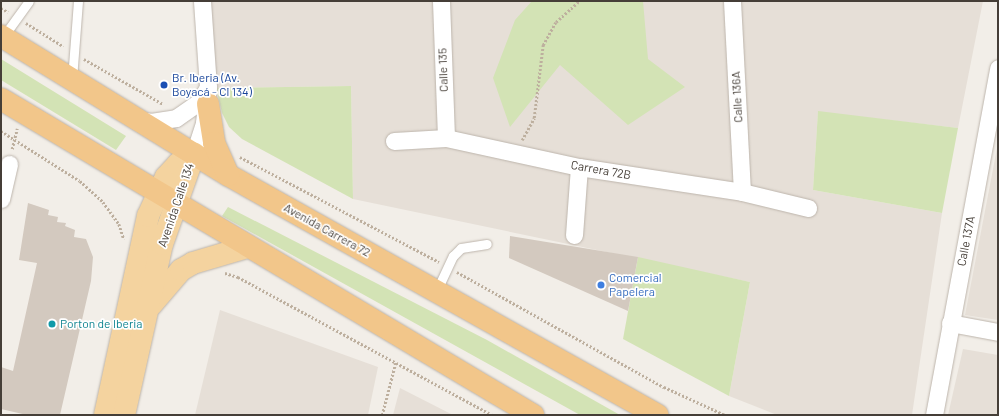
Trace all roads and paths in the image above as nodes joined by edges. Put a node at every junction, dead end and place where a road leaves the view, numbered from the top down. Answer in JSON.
{"nodes":[{"id":1,"x":29,"y":1,"type":"edge"},
{"id":2,"x":78,"y":1,"type":"edge"},
{"id":3,"x":202,"y":1,"type":"edge"},
{"id":4,"x":441,"y":1,"type":"edge"},
{"id":5,"x":579,"y":1,"type":"edge"},
{"id":6,"x":732,"y":1,"type":"edge"},
{"id":7,"x":1,"y":8,"type":"edge"},
{"id":8,"x":18,"y":18,"type":"junction"},
{"id":9,"x":2,"y":36,"type":"edge"},
{"id":10,"x":75,"y":53,"type":"junction"},
{"id":11,"x":998,"y":68,"type":"edge"},
{"id":12,"x":72,"y":79,"type":"junction"},
{"id":13,"x":208,"y":96,"type":"junction"},
{"id":14,"x":1,"y":99,"type":"edge"},
{"id":15,"x":171,"y":106,"type":"dead end"},
{"id":16,"x":21,"y":111,"type":"junction"},
{"id":17,"x":139,"y":120,"type":"junction"},
{"id":18,"x":1,"y":131,"type":"edge"},
{"id":19,"x":446,"y":138,"type":"junction"},
{"id":20,"x":14,"y":139,"type":"junction"},
{"id":21,"x":394,"y":141,"type":"dead end"},
{"id":22,"x":513,"y":152,"type":"junction"},
{"id":23,"x":194,"y":154,"type":"junction"},
{"id":24,"x":237,"y":156,"type":"dead end"},
{"id":25,"x":9,"y":164,"type":"joint"},
{"id":26,"x":579,"y":167,"type":"junction"},
{"id":27,"x":228,"y":175,"type":"junction"},
{"id":28,"x":742,"y":192,"type":"junction"},
{"id":29,"x":1,"y":199,"type":"edge"},
{"id":30,"x":166,"y":199,"type":"junction"},
{"id":31,"x":808,"y":208,"type":"dead end"},
{"id":32,"x":574,"y":235,"type":"dead end"},
{"id":33,"x":124,"y":239,"type":"dead end"},
{"id":34,"x":487,"y":244,"type":"dead end"},
{"id":35,"x":247,"y":247,"type":"junction"},
{"id":36,"x":448,"y":267,"type":"junction"},
{"id":37,"x":222,"y":273,"type":"dead end"},
{"id":38,"x":436,"y":292,"type":"junction"},
{"id":39,"x":146,"y":312,"type":"junction"},
{"id":40,"x":950,"y":323,"type":"junction"},
{"id":41,"x":998,"y":332,"type":"edge"},
{"id":42,"x":396,"y":362,"type":"junction"},
{"id":43,"x":105,"y":415,"type":"edge"},
{"id":44,"x":124,"y":415,"type":"edge"},
{"id":45,"x":382,"y":415,"type":"edge"},
{"id":46,"x":492,"y":415,"type":"edge"},
{"id":47,"x":533,"y":415,"type":"edge"},
{"id":48,"x":658,"y":415,"type":"edge"},
{"id":49,"x":725,"y":415,"type":"edge"},
{"id":50,"x":934,"y":415,"type":"edge"}],
"edges":[{"from":1,"to":8,"type":"lane"},
{"from":2,"to":10,"type":"lane"},
{"from":3,"to":13,"type":"street"},
{"from":4,"to":19,"type":"street","name":"Calle 135"},
{"from":5,"to":22,"type":"path"},
{"from":6,"to":28,"type":"street","name":"Calle 136A"},
{"from":7,"to":8,"type":"path"},
{"from":8,"to":9,"type":"lane"},
{"from":8,"to":10,"type":"path"},
{"from":9,"to":12,"type":"highway","name":"Avenida Carrera 72"},
{"from":10,"to":12,"type":"lane"},
{"from":10,"to":15,"type":"path"},
{"from":11,"to":40,"type":"street","name":"Calle 137A"},
{"from":12,"to":17,"type":"highway","name":"Avenida Carrera 72"},
{"from":13,"to":17,"type":"street"},
{"from":13,"to":23,"type":"street"},
{"from":13,"to":27,"type":"highway"},
{"from":14,"to":16,"type":"highway"},
{"from":16,"to":20,"type":"path"},
{"from":16,"to":30,"type":"highway"},
{"from":17,"to":23,"type":"highway","name":"Avenida Carrera 72"},
{"from":18,"to":20,"type":"path"},
{"from":19,"to":21,"type":"street","name":"Carrera 72B"},
{"from":19,"to":22,"type":"street","name":"Carrera 72B"},
{"from":20,"to":25,"type":"path"},
{"from":20,"to":33,"type":"path"},
{"from":22,"to":26,"type":"street","name":"Carrera 72B"},
{"from":23,"to":27,"type":"highway","name":"Avenida Carrera 72"},
{"from":23,"to":30,"type":"main road","name":"Avenida Calle 134"},
{"from":24,"to":36,"type":"path"},
{"from":25,"to":29,"type":"street"},
{"from":26,"to":28,"type":"street","name":"Carrera 72B"},
{"from":26,"to":32,"type":"street"},
{"from":27,"to":38,"type":"highway","name":"Avenida Carrera 72"},
{"from":28,"to":31,"type":"street","name":"Carrera 72B"},
{"from":30,"to":35,"type":"highway"},
{"from":30,"to":39,"type":"main road","name":"Avenida Calle 134"},
{"from":30,"to":43,"type":"main road","name":"Avenida Calle 134"},
{"from":34,"to":36,"type":"lane"},
{"from":35,"to":39,"type":"main road"},
{"from":35,"to":47,"type":"highway"},
{"from":36,"to":38,"type":"lane"},
{"from":36,"to":49,"type":"path"},
{"from":37,"to":42,"type":"path"},
{"from":38,"to":48,"type":"highway","name":"Avenida Carrera 72"},
{"from":39,"to":44,"type":"main road","name":"Avenida Calle 134"},
{"from":40,"to":41,"type":"street"},
{"from":40,"to":50,"type":"street","name":"Calle 137A"},
{"from":42,"to":45,"type":"path"},
{"from":42,"to":46,"type":"path"}]}
